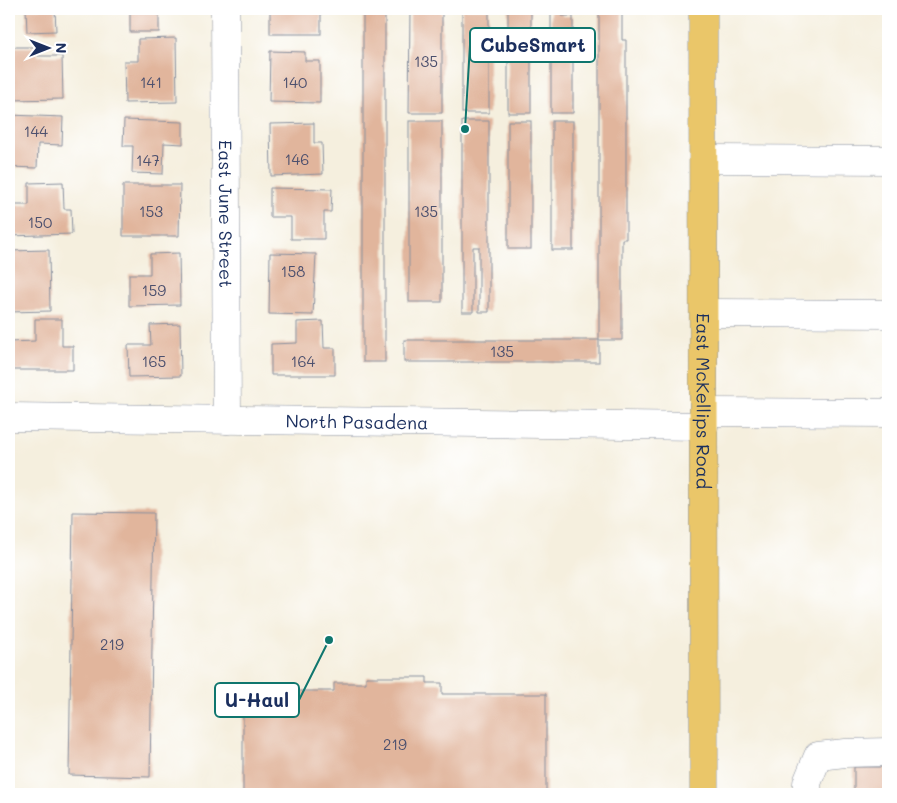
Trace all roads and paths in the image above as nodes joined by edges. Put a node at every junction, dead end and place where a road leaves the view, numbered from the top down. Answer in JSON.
{"nodes":[{"id":1,"x":225,"y":9,"type":"edge"},
{"id":2,"x":703,"y":9,"type":"edge"},
{"id":3,"x":704,"y":160,"type":"junction"},
{"id":4,"x":888,"y":160,"type":"edge"},
{"id":5,"x":704,"y":313,"type":"junction"},
{"id":6,"x":888,"y":314,"type":"edge"},
{"id":7,"x":888,"y":413,"type":"edge"},
{"id":8,"x":9,"y":417,"type":"edge"},
{"id":9,"x":704,"y":419,"type":"junction"},
{"id":10,"x":227,"y":420,"type":"junction"},
{"id":11,"x":888,"y":752,"type":"edge"},
{"id":12,"x":704,"y":794,"type":"edge"},
{"id":13,"x":807,"y":794,"type":"edge"}],
"edges":[{"from":1,"to":10,"type":"street","name":"East June Street"},
{"from":2,"to":3,"type":"main road","name":"East McKellips Road"},
{"from":3,"to":4,"type":"street"},
{"from":3,"to":5,"type":"main road","name":"East McKellips Road"},
{"from":5,"to":6,"type":"street"},
{"from":5,"to":9,"type":"main road","name":"East McKellips Road"},
{"from":7,"to":9,"type":"street","name":"North Pasadena"},
{"from":8,"to":10,"type":"street","name":"North Pasadena"},
{"from":9,"to":10,"type":"street","name":"North Pasadena"},
{"from":9,"to":12,"type":"main road","name":"East McKellips Road"},
{"from":11,"to":13,"type":"street"}]}
